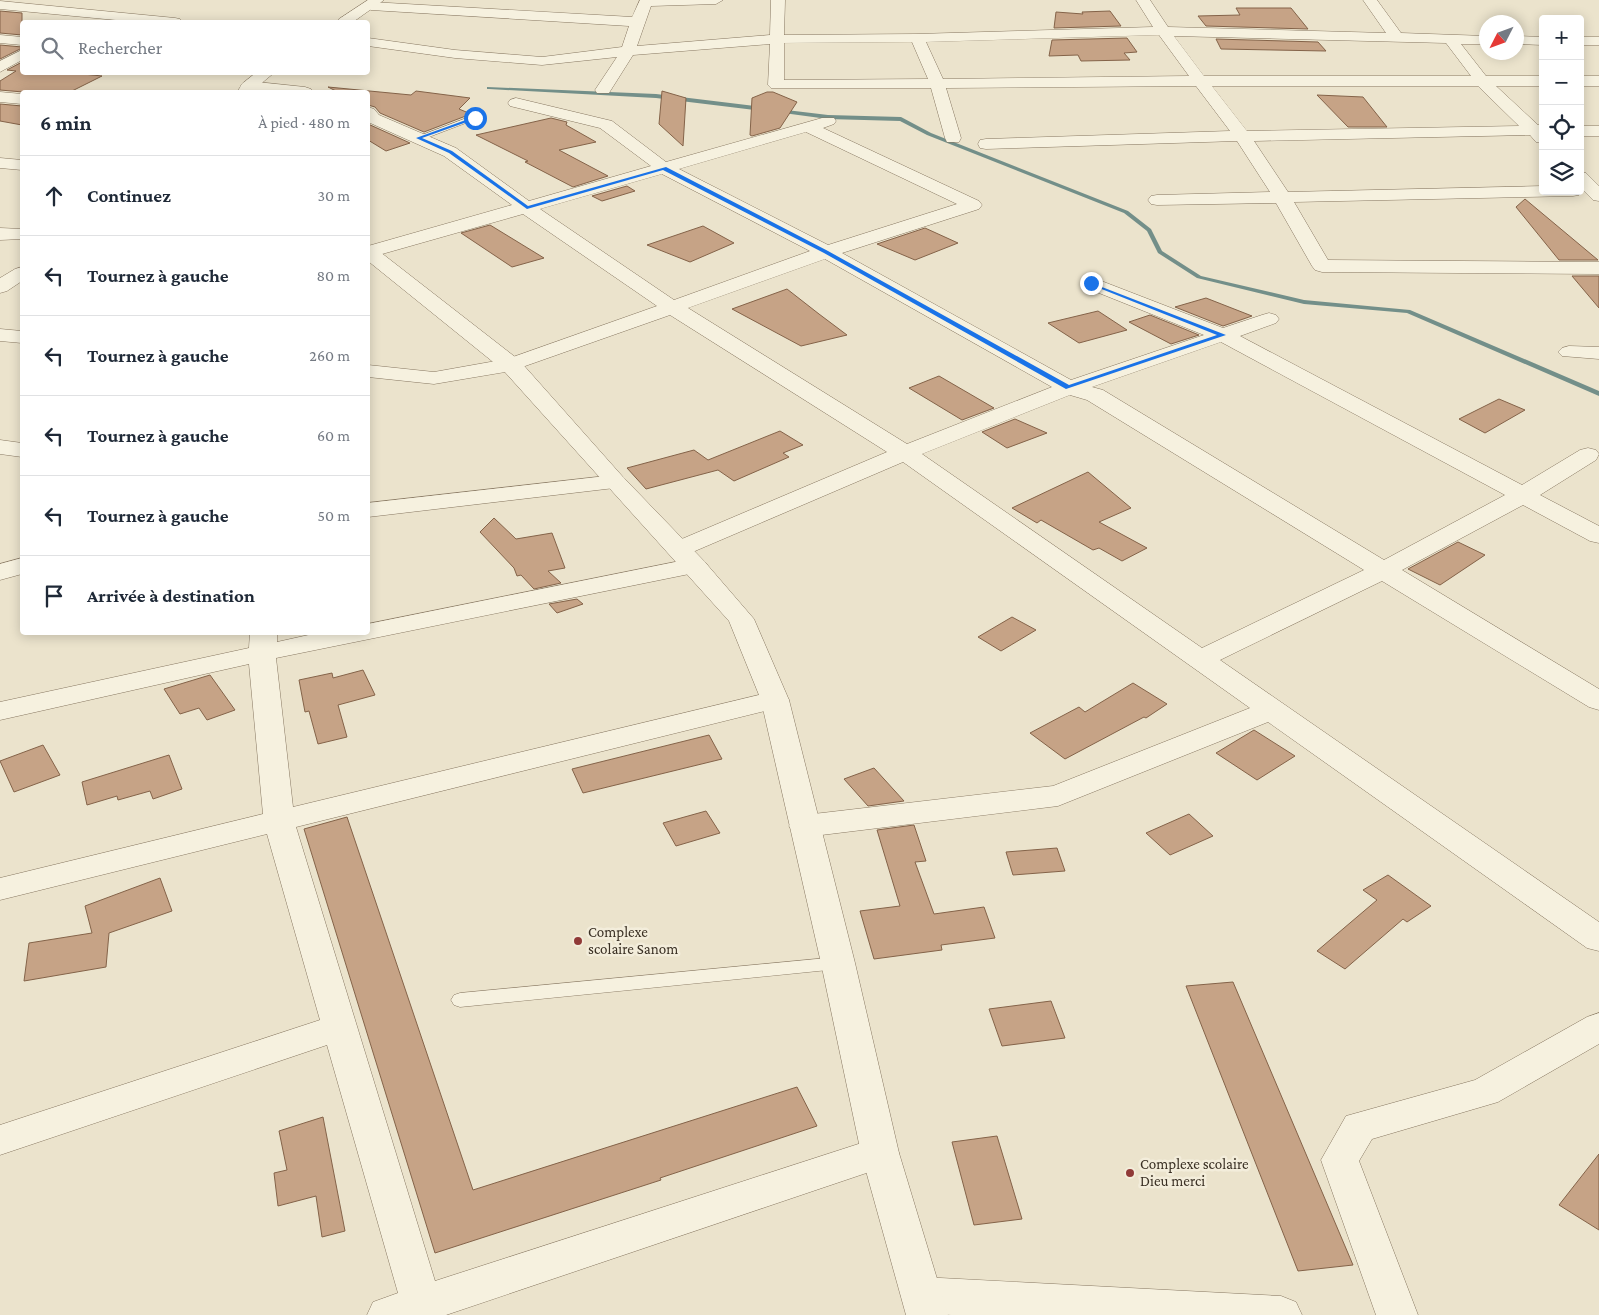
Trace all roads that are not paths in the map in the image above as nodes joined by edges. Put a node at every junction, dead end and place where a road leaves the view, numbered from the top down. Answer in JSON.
{"nodes":[{"id":1,"x":716,"y":0,"type":"edge"},
{"id":2,"x":778,"y":0,"type":"edge"},
{"id":3,"x":1143,"y":0,"type":"edge"},
{"id":4,"x":1370,"y":0,"type":"edge"},
{"id":5,"x":647,"y":1,"type":"edge"},
{"id":6,"x":374,"y":3,"type":"edge"},
{"id":7,"x":0,"y":5,"type":"edge"},
{"id":8,"x":87,"y":7,"type":"edge"},
{"id":9,"x":71,"y":18,"type":"edge"},
{"id":10,"x":163,"y":20,"type":"edge"},
{"id":11,"x":347,"y":20,"type":"edge"},
{"id":12,"x":637,"y":22,"type":"junction"},
{"id":13,"x":1162,"y":31,"type":"junction"},
{"id":14,"x":917,"y":38,"type":"junction"},
{"id":15,"x":1397,"y":38,"type":"junction"},
{"id":16,"x":0,"y":39,"type":"edge"},
{"id":17,"x":777,"y":39,"type":"junction"},
{"id":18,"x":1450,"y":39,"type":"junction"},
{"id":19,"x":1479,"y":40,"type":"edge"},
{"id":20,"x":1524,"y":40,"type":"edge"},
{"id":21,"x":1539,"y":40,"type":"edge"},
{"id":22,"x":20,"y":41,"type":"edge"},
{"id":23,"x":1584,"y":41,"type":"edge"},
{"id":24,"x":370,"y":42,"type":"edge"},
{"id":25,"x":1599,"y":42,"type":"edge"},
{"id":26,"x":628,"y":51,"type":"junction"},
{"id":27,"x":20,"y":55,"type":"edge"},
{"id":28,"x":0,"y":67,"type":"edge"},
{"id":29,"x":264,"y":75,"type":"edge"},
{"id":30,"x":1199,"y":80,"type":"junction"},
{"id":31,"x":1482,"y":81,"type":"junction"},
{"id":32,"x":1539,"y":81,"type":"edge"},
{"id":33,"x":1584,"y":81,"type":"edge"},
{"id":34,"x":1599,"y":81,"type":"edge"},
{"id":35,"x":937,"y":83,"type":"junction"},
{"id":36,"x":246,"y":89,"type":"edge"},
{"id":37,"x":266,"y":90,"type":"edge"},
{"id":38,"x":603,"y":90,"type":"dead end"},
{"id":39,"x":0,"y":97,"type":"edge"},
{"id":40,"x":20,"y":99,"type":"edge"},
{"id":41,"x":516,"y":103,"type":"dead end"},
{"id":42,"x":370,"y":114,"type":"edge"},
{"id":43,"x":475,"y":118,"type":"dead end"},
{"id":44,"x":828,"y":121,"type":"dead end"},
{"id":45,"x":808,"y":127,"type":"junction"},
{"id":46,"x":1584,"y":130,"type":"edge"},
{"id":47,"x":1599,"y":131,"type":"edge"},
{"id":48,"x":1539,"y":132,"type":"edge"},
{"id":49,"x":1539,"y":133,"type":"edge"},
{"id":50,"x":1242,"y":136,"type":"junction"},
{"id":51,"x":418,"y":138,"type":"junction"},
{"id":52,"x":953,"y":138,"type":"dead end"},
{"id":53,"x":986,"y":144,"type":"dead end"},
{"id":54,"x":0,"y":163,"type":"edge"},
{"id":55,"x":20,"y":164,"type":"edge"},
{"id":56,"x":664,"y":168,"type":"junction"},
{"id":57,"x":1584,"y":182,"type":"edge"},
{"id":58,"x":1539,"y":192,"type":"edge"},
{"id":59,"x":1593,"y":192,"type":"edge"},
{"id":60,"x":1284,"y":198,"type":"junction"},
{"id":61,"x":1158,"y":200,"type":"dead end"},
{"id":62,"x":527,"y":208,"type":"junction"},
{"id":63,"x":0,"y":234,"type":"edge"},
{"id":64,"x":20,"y":234,"type":"edge"},
{"id":65,"x":370,"y":251,"type":"edge"},
{"id":66,"x":826,"y":252,"type":"junction"},
{"id":67,"x":370,"y":254,"type":"edge"},
{"id":68,"x":1599,"y":268,"type":"edge"},
{"id":69,"x":20,"y":274,"type":"edge"},
{"id":70,"x":1091,"y":283,"type":"dead end"},
{"id":71,"x":0,"y":287,"type":"edge"},
{"id":72,"x":673,"y":308,"type":"junction"},
{"id":73,"x":1269,"y":319,"type":"dead end"},
{"id":74,"x":0,"y":335,"type":"edge"},
{"id":75,"x":1223,"y":335,"type":"junction"},
{"id":76,"x":20,"y":337,"type":"edge"},
{"id":77,"x":1569,"y":352,"type":"dead end"},
{"id":78,"x":1599,"y":353,"type":"edge"},
{"id":79,"x":511,"y":365,"type":"junction"},
{"id":80,"x":370,"y":371,"type":"edge"},
{"id":81,"x":1069,"y":388,"type":"junction"},
{"id":82,"x":0,"y":447,"type":"edge"},
{"id":83,"x":20,"y":450,"type":"edge"},
{"id":84,"x":905,"y":454,"type":"junction"},
{"id":85,"x":1588,"y":455,"type":"dead end"},
{"id":86,"x":614,"y":482,"type":"junction"},
{"id":87,"x":1521,"y":496,"type":"junction"},
{"id":88,"x":370,"y":510,"type":"edge"},
{"id":89,"x":1599,"y":536,"type":"edge"},
{"id":90,"x":687,"y":557,"type":"junction"},
{"id":91,"x":20,"y":567,"type":"edge"},
{"id":92,"x":1384,"y":570,"type":"junction"},
{"id":93,"x":0,"y":572,"type":"edge"},
{"id":94,"x":370,"y":631,"type":"edge"},
{"id":95,"x":338,"y":635,"type":"edge"},
{"id":96,"x":263,"y":643,"type":"edge"},
{"id":97,"x":1199,"y":660,"type":"junction"},
{"id":98,"x":775,"y":700,"type":"junction"},
{"id":99,"x":1599,"y":701,"type":"edge"},
{"id":100,"x":1272,"y":710,"type":"junction"},
{"id":101,"x":0,"y":711,"type":"edge"},
{"id":102,"x":280,"y":822,"type":"junction"},
{"id":103,"x":805,"y":826,"type":"junction"},
{"id":104,"x":0,"y":888,"type":"edge"},
{"id":105,"x":1599,"y":939,"type":"edge"},
{"id":106,"x":838,"y":962,"type":"junction"},
{"id":107,"x":460,"y":1000,"type":"dead end"},
{"id":108,"x":340,"y":1027,"type":"junction"},
{"id":109,"x":1599,"y":1027,"type":"edge"},
{"id":110,"x":0,"y":1140,"type":"edge"},
{"id":111,"x":880,"y":1153,"type":"junction"},
{"id":112,"x":924,"y":1305,"type":"edge"},
{"id":113,"x":412,"y":1311,"type":"edge"},
{"id":114,"x":1281,"y":1315,"type":"edge"},
{"id":115,"x":1397,"y":1315,"type":"edge"}],
"edges":[{"from":1,"to":5,"type":"street"},
{"from":2,"to":17,"type":"street"},
{"from":3,"to":13,"type":"street"},
{"from":4,"to":15,"type":"street"},
{"from":5,"to":12,"type":"street"},
{"from":6,"to":11,"type":"street"},
{"from":6,"to":12,"type":"street"},
{"from":7,"to":9,"type":"street"},
{"from":8,"to":9,"type":"street"},
{"from":8,"to":10,"type":"street"},
{"from":12,"to":26,"type":"street"},
{"from":13,"to":14,"type":"street"},
{"from":13,"to":15,"type":"street"},
{"from":13,"to":30,"type":"street"},
{"from":14,"to":17,"type":"street"},
{"from":14,"to":35,"type":"street"},
{"from":15,"to":18,"type":"street"},
{"from":16,"to":22,"type":"street"},
{"from":17,"to":26,"type":"street"},
{"from":17,"to":35,"type":"street"},
{"from":18,"to":19,"type":"street"},
{"from":18,"to":31,"type":"street"},
{"from":20,"to":21,"type":"street"},
{"from":23,"to":25,"type":"street"},
{"from":24,"to":26,"type":"street"},
{"from":26,"to":38,"type":"street"},
{"from":27,"to":28,"type":"street"},
{"from":29,"to":36,"type":"street"},
{"from":30,"to":31,"type":"street"},
{"from":30,"to":35,"type":"street"},
{"from":30,"to":50,"type":"street"},
{"from":31,"to":32,"type":"street"},
{"from":31,"to":48,"type":"street"},
{"from":33,"to":34,"type":"street"},
{"from":35,"to":52,"type":"street"},
{"from":36,"to":37,"type":"street"},
{"from":39,"to":40,"type":"street"},
{"from":41,"to":56,"type":"street"},
{"from":42,"to":51,"type":"street"},
{"from":43,"to":51,"type":"lane"},
{"from":44,"to":45,"type":"street"},
{"from":45,"to":56,"type":"street"},
{"from":45,"to":66,"type":"street"},
{"from":46,"to":47,"type":"street"},
{"from":49,"to":50,"type":"street"},
{"from":50,"to":53,"type":"street"},
{"from":50,"to":60,"type":"street"},
{"from":51,"to":62,"type":"street"},
{"from":54,"to":55,"type":"street"},
{"from":56,"to":62,"type":"street"},
{"from":56,"to":66,"type":"street"},
{"from":57,"to":59,"type":"street"},
{"from":58,"to":60,"type":"street"},
{"from":60,"to":61,"type":"street"},
{"from":60,"to":68,"type":"street"},
{"from":62,"to":65,"type":"street"},
{"from":62,"to":72,"type":"street"},
{"from":63,"to":64,"type":"street"},
{"from":66,"to":72,"type":"street"},
{"from":66,"to":81,"type":"street"},
{"from":67,"to":79,"type":"street"},
{"from":69,"to":71,"type":"street"},
{"from":70,"to":75,"type":"street"},
{"from":72,"to":79,"type":"street"},
{"from":72,"to":84,"type":"street"},
{"from":73,"to":75,"type":"street"},
{"from":74,"to":76,"type":"street"},
{"from":75,"to":81,"type":"street"},
{"from":75,"to":87,"type":"street"},
{"from":77,"to":78,"type":"street"},
{"from":79,"to":80,"type":"street"},
{"from":79,"to":86,"type":"street"},
{"from":81,"to":84,"type":"street"},
{"from":81,"to":92,"type":"street"},
{"from":82,"to":83,"type":"street"},
{"from":84,"to":90,"type":"street"},
{"from":84,"to":97,"type":"street"},
{"from":85,"to":87,"type":"street"},
{"from":86,"to":88,"type":"street"},
{"from":86,"to":90,"type":"street"},
{"from":87,"to":89,"type":"street"},
{"from":87,"to":92,"type":"street"},
{"from":90,"to":94,"type":"street"},
{"from":90,"to":98,"type":"street"},
{"from":91,"to":93,"type":"street"},
{"from":92,"to":97,"type":"street"},
{"from":92,"to":99,"type":"street"},
{"from":95,"to":96,"type":"street"},
{"from":96,"to":101,"type":"street"},
{"from":96,"to":102,"type":"street"},
{"from":97,"to":100,"type":"street"},
{"from":98,"to":102,"type":"street"},
{"from":98,"to":103,"type":"street"},
{"from":100,"to":103,"type":"street"},
{"from":100,"to":105,"type":"street"},
{"from":102,"to":104,"type":"street"},
{"from":102,"to":108,"type":"street"},
{"from":103,"to":106,"type":"street"},
{"from":106,"to":107,"type":"lane"},
{"from":106,"to":111,"type":"street"},
{"from":108,"to":110,"type":"street"},
{"from":108,"to":113,"type":"street"},
{"from":109,"to":115,"type":"street"},
{"from":111,"to":112,"type":"street"},
{"from":111,"to":113,"type":"street"},
{"from":112,"to":114,"type":"street"}]}
